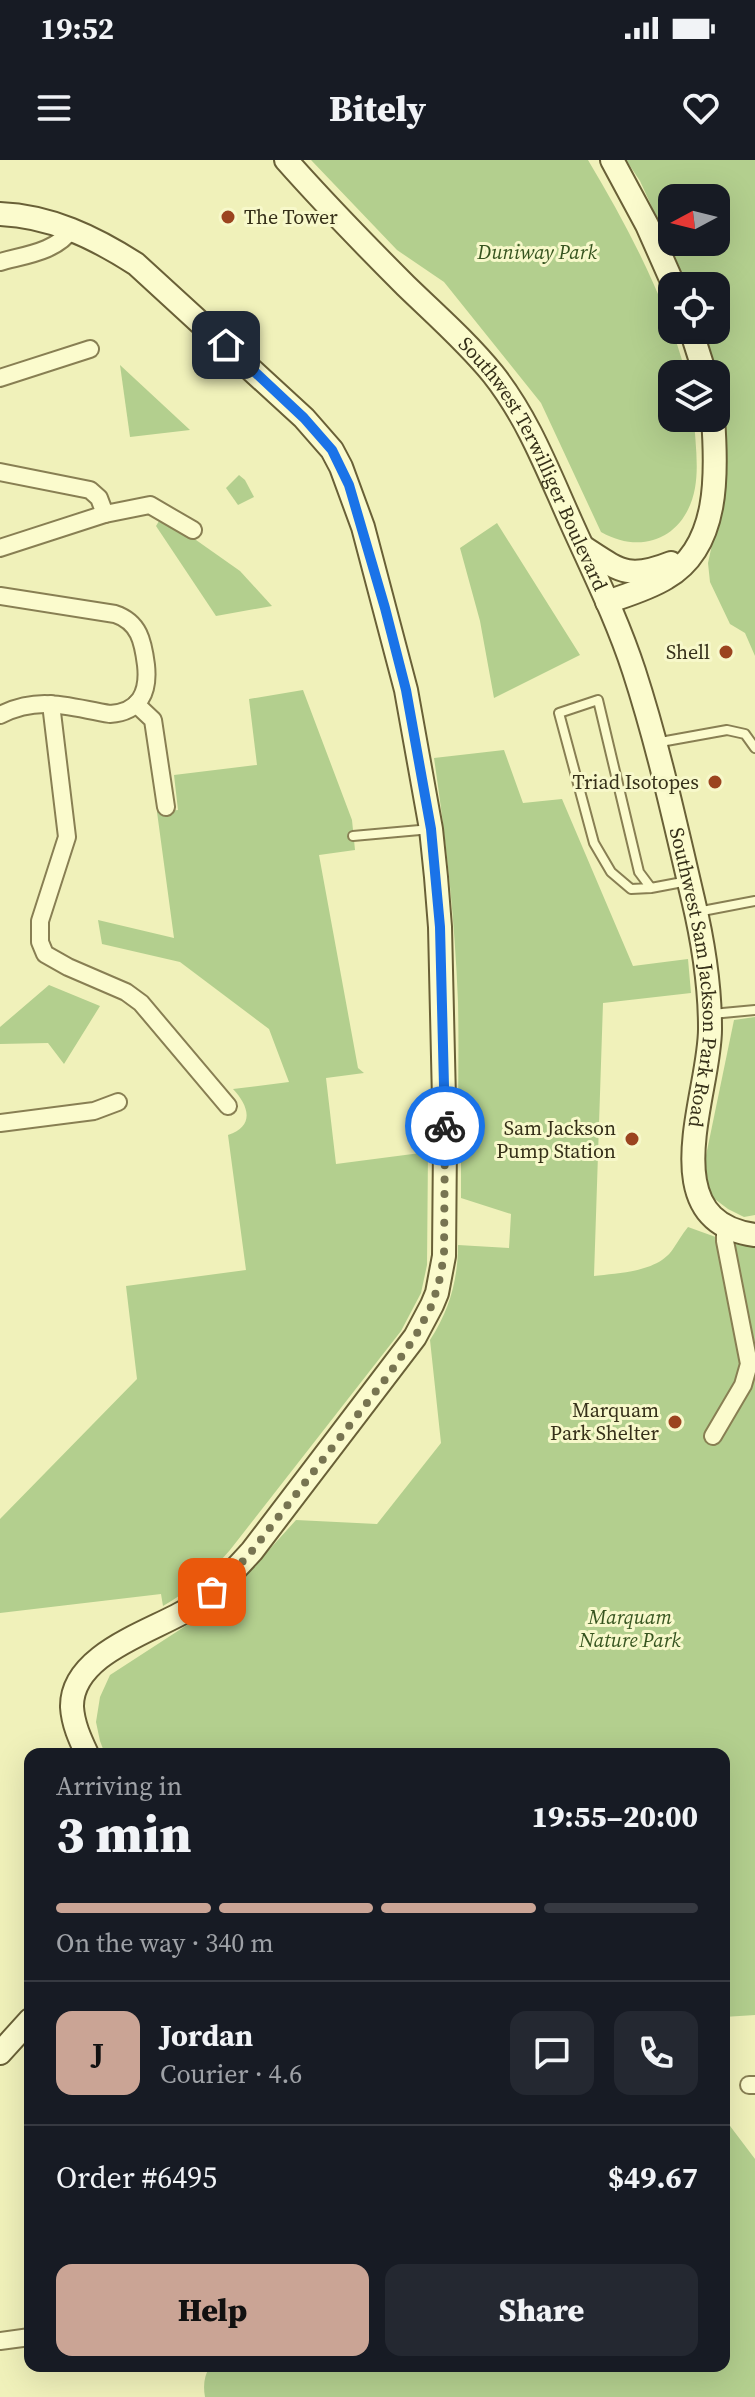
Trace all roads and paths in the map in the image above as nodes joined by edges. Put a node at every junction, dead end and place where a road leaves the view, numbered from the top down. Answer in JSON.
{"nodes":[{"id":1,"x":286,"y":160,"type":"edge"},
{"id":2,"x":612,"y":160,"type":"edge"},
{"id":3,"x":0,"y":214,"type":"edge"},
{"id":4,"x":72,"y":229,"type":"junction"},
{"id":5,"x":0,"y":262,"type":"edge"},
{"id":6,"x":668,"y":272,"type":"edge"},
{"id":7,"x":90,"y":349,"type":"dead end"},
{"id":8,"x":0,"y":378,"type":"edge"},
{"id":9,"x":714,"y":432,"type":"edge"},
{"id":10,"x":0,"y":472,"type":"edge"},
{"id":11,"x":105,"y":514,"type":"junction"},
{"id":12,"x":193,"y":530,"type":"dead end"},
{"id":13,"x":583,"y":547,"type":"junction"},
{"id":14,"x":0,"y":548,"type":"edge"},
{"id":15,"x":691,"y":556,"type":"junction"},
{"id":16,"x":0,"y":596,"type":"edge"},
{"id":17,"x":607,"y":602,"type":"junction"},
{"id":18,"x":51,"y":704,"type":"junction"},
{"id":19,"x":136,"y":704,"type":"junction"},
{"id":20,"x":5,"y":709,"type":"edge"},
{"id":21,"x":654,"y":743,"type":"junction"},
{"id":22,"x":755,"y":748,"type":"edge"},
{"id":23,"x":166,"y":807,"type":"dead end"},
{"id":24,"x":431,"y":829,"type":"junction"},
{"id":25,"x":353,"y":836,"type":"dead end"},
{"id":26,"x":689,"y":881,"type":"junction"},
{"id":27,"x":651,"y":888,"type":"junction"},
{"id":28,"x":755,"y":901,"type":"edge"},
{"id":29,"x":696,"y":912,"type":"junction"},
{"id":30,"x":755,"y":1010,"type":"edge"},
{"id":31,"x":709,"y":1014,"type":"junction"},
{"id":32,"x":118,"y":1102,"type":"dead end"},
{"id":33,"x":228,"y":1106,"type":"dead end"},
{"id":34,"x":0,"y":1123,"type":"edge"},
{"id":35,"x":725,"y":1225,"type":"junction"},
{"id":36,"x":755,"y":1235,"type":"edge"},
{"id":37,"x":713,"y":1436,"type":"dead end"},
{"id":38,"x":85,"y":1748,"type":"edge"},
{"id":39,"x":24,"y":2027,"type":"edge"},
{"id":40,"x":0,"y":2053,"type":"edge"},
{"id":41,"x":24,"y":2338,"type":"edge"},
{"id":42,"x":0,"y":2341,"type":"edge"}],
"edges":[{"from":1,"to":13,"type":"street","name":"Southwest Terwilliger Boulevard"},
{"from":2,"to":6,"type":"street"},
{"from":3,"to":4,"type":"street"},
{"from":4,"to":5,"type":"street"},
{"from":4,"to":24,"type":"street"},
{"from":7,"to":8,"type":"street"},
{"from":9,"to":15,"type":"street","name":"Southwest Terwilliger Boulevard"},
{"from":10,"to":11,"type":"street"},
{"from":11,"to":12,"type":"street"},
{"from":11,"to":14,"type":"street"},
{"from":13,"to":15,"type":"street"},
{"from":13,"to":17,"type":"street","name":"Southwest Terwilliger Boulevard"},
{"from":15,"to":17,"type":"street","name":"Southwest Terwilliger Boulevard"},
{"from":16,"to":19,"type":"street"},
{"from":17,"to":21,"type":"street","name":"Southwest Sam Jackson Park Road"},
{"from":18,"to":19,"type":"street"},
{"from":18,"to":20,"type":"street"},
{"from":18,"to":33,"type":"street"},
{"from":19,"to":23,"type":"street"},
{"from":21,"to":22,"type":"lane"},
{"from":21,"to":26,"type":"street","name":"Southwest Sam Jackson Park Road"},
{"from":24,"to":25,"type":"lane"},
{"from":24,"to":38,"type":"street"},
{"from":26,"to":27,"type":"lane"},
{"from":26,"to":29,"type":"street","name":"Southwest Sam Jackson Park Road"},
{"from":27,"to":27,"type":"lane"},
{"from":28,"to":29,"type":"lane"},
{"from":29,"to":31,"type":"street","name":"Southwest Sam Jackson Park Road"},
{"from":30,"to":31,"type":"lane"},
{"from":31,"to":35,"type":"street","name":"Southwest Sam Jackson Park Road"},
{"from":32,"to":34,"type":"street"},
{"from":35,"to":36,"type":"street","name":"Southwest Sam Jackson Park Road"},
{"from":35,"to":37,"type":"street"},
{"from":39,"to":40,"type":"street"},
{"from":41,"to":42,"type":"street"}]}
